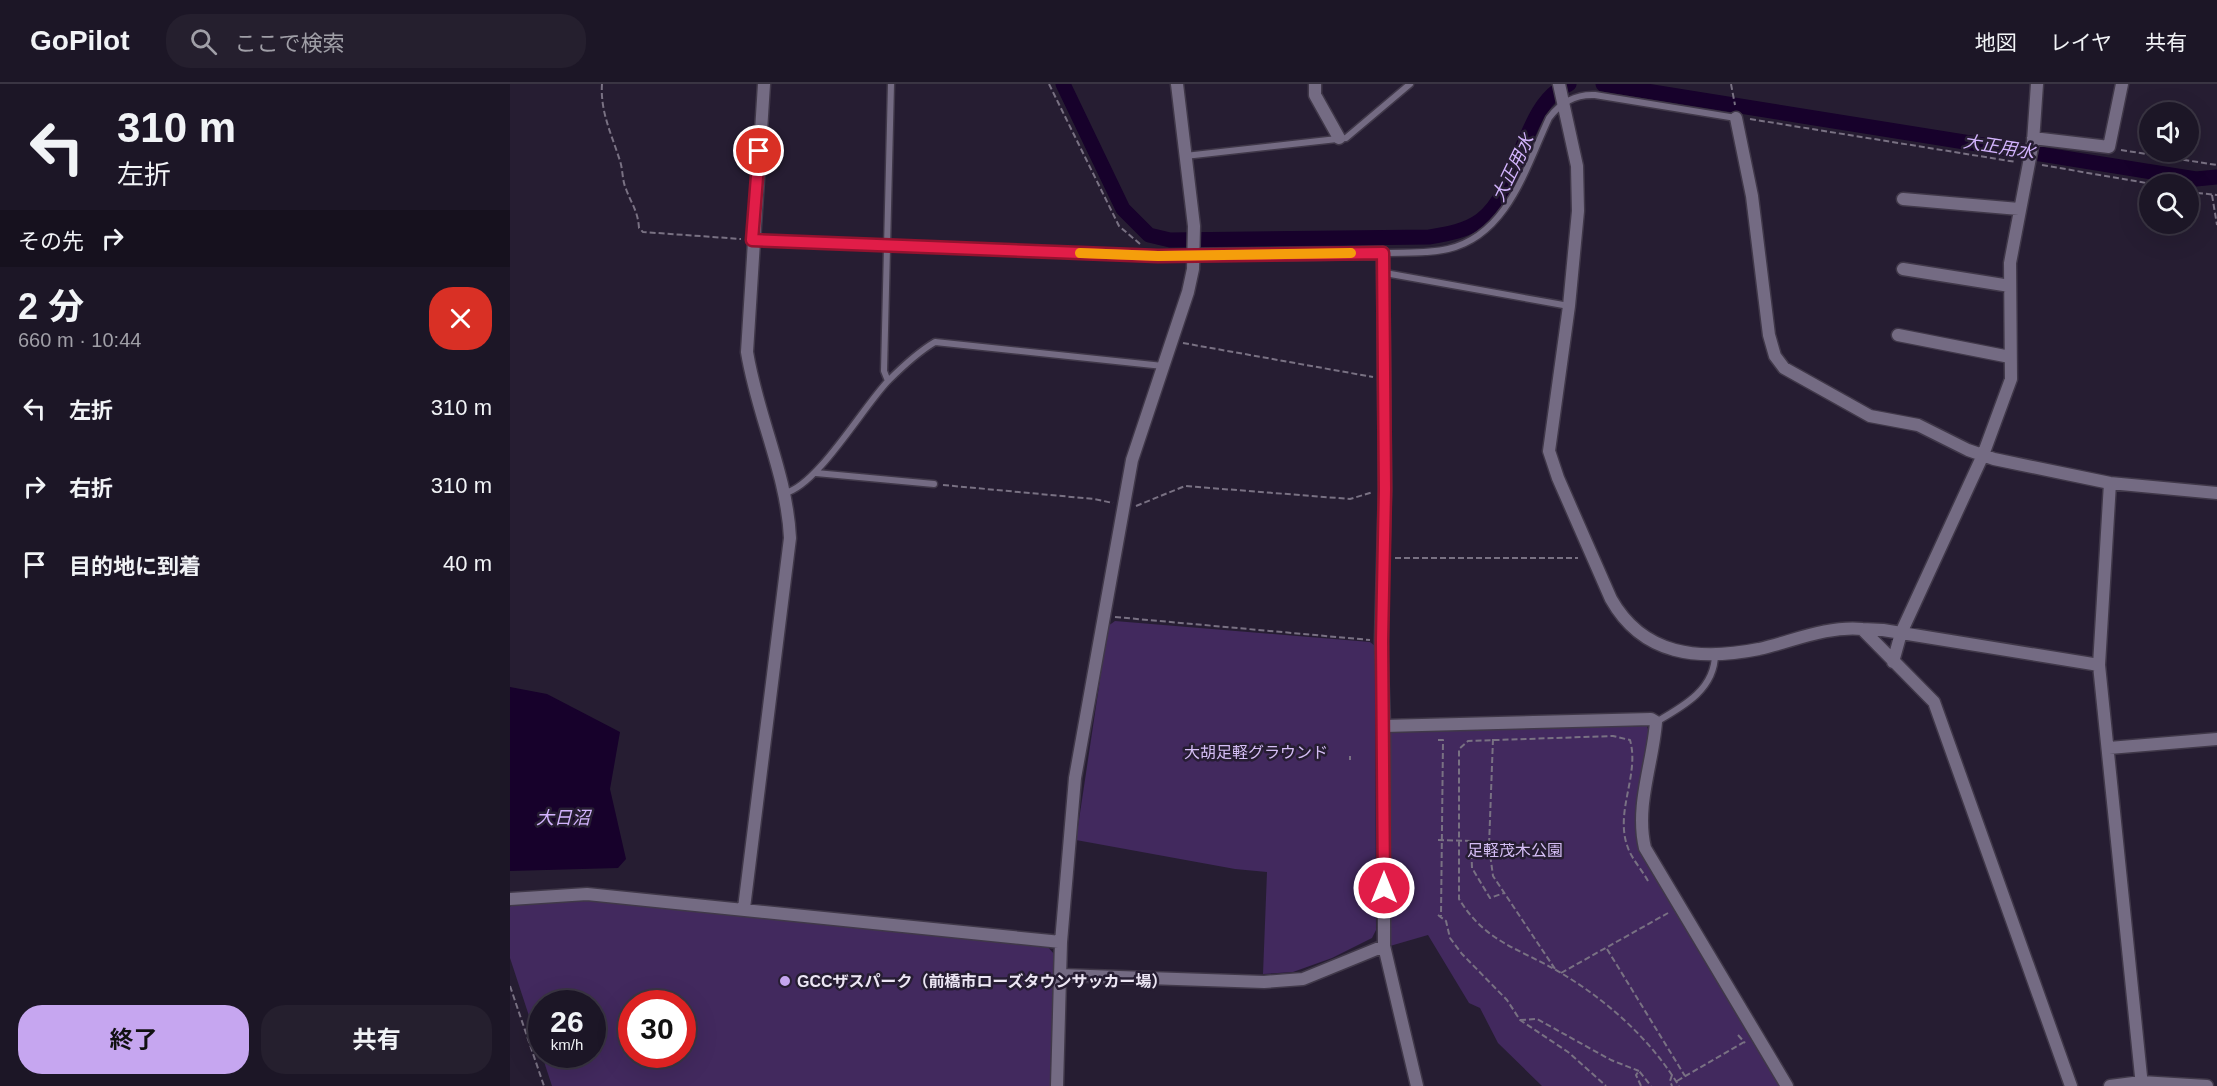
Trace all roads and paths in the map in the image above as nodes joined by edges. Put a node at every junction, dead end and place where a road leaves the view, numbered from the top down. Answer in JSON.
{"nodes":[{"id":1,"x":602,"y":84,"type":"edge"},
{"id":2,"x":764,"y":84,"type":"edge"},
{"id":3,"x":891,"y":84,"type":"edge"},
{"id":4,"x":1050,"y":84,"type":"edge"},
{"id":5,"x":1178,"y":84,"type":"edge"},
{"id":6,"x":1315,"y":84,"type":"edge"},
{"id":7,"x":1410,"y":84,"type":"edge"},
{"id":8,"x":1559,"y":84,"type":"edge"},
{"id":9,"x":1731,"y":84,"type":"edge"},
{"id":10,"x":2037,"y":84,"type":"edge"},
{"id":11,"x":2122,"y":84,"type":"edge"},
{"id":12,"x":1564,"y":100,"type":"junction"},
{"id":13,"x":1736,"y":115,"type":"junction"},
{"id":14,"x":1339,"y":138,"type":"junction"},
{"id":15,"x":2033,"y":140,"type":"junction"},
{"id":16,"x":2109,"y":147,"type":"junction"},
{"id":17,"x":1184,"y":156,"type":"junction"},
{"id":18,"x":2029,"y":163,"type":"junction"},
{"id":19,"x":2217,"y":165,"type":"edge"},
{"id":20,"x":2139,"y":182,"type":"edge"},
{"id":21,"x":2199,"y":193,"type":"edge"},
{"id":22,"x":2212,"y":195,"type":"junction"},
{"id":23,"x":2217,"y":195,"type":"edge"},
{"id":24,"x":1903,"y":199,"type":"dead end"},
{"id":25,"x":2019,"y":209,"type":"junction"},
{"id":26,"x":2217,"y":225,"type":"edge"},
{"id":27,"x":752,"y":240,"type":"junction"},
{"id":28,"x":887,"y":246,"type":"junction"},
{"id":29,"x":1193,"y":252,"type":"junction"},
{"id":30,"x":1383,"y":253,"type":"junction"},
{"id":31,"x":1158,"y":256,"type":"junction"},
{"id":32,"x":1903,"y":269,"type":"dead end"},
{"id":33,"x":1385,"y":273,"type":"junction"},
{"id":34,"x":2010,"y":286,"type":"junction"},
{"id":35,"x":1569,"y":306,"type":"junction"},
{"id":36,"x":1898,"y":335,"type":"dead end"},
{"id":37,"x":1172,"y":341,"type":"junction"},
{"id":38,"x":2010,"y":357,"type":"junction"},
{"id":39,"x":1164,"y":366,"type":"junction"},
{"id":40,"x":1384,"y":379,"type":"junction"},
{"id":41,"x":888,"y":381,"type":"junction"},
{"id":42,"x":1983,"y":455,"type":"junction"},
{"id":43,"x":816,"y":473,"type":"junction"},
{"id":44,"x":2110,"y":483,"type":"junction"},
{"id":45,"x":934,"y":484,"type":"joint"},
{"id":46,"x":1385,"y":489,"type":"junction"},
{"id":47,"x":785,"y":493,"type":"junction"},
{"id":48,"x":2217,"y":493,"type":"edge"},
{"id":49,"x":1122,"y":506,"type":"junction"},
{"id":50,"x":1592,"y":557,"type":"junction"},
{"id":51,"x":1383,"y":558,"type":"junction"},
{"id":52,"x":1104,"y":616,"type":"junction"},
{"id":53,"x":1862,"y":629,"type":"junction"},
{"id":54,"x":1901,"y":633,"type":"junction"},
{"id":55,"x":1382,"y":641,"type":"junction"},
{"id":56,"x":1715,"y":654,"type":"junction"},
{"id":57,"x":1893,"y":662,"type":"junction"},
{"id":58,"x":2099,"y":665,"type":"junction"},
{"id":59,"x":1656,"y":722,"type":"junction"},
{"id":60,"x":1384,"y":726,"type":"junction"},
{"id":61,"x":1493,"y":739,"type":"junction"},
{"id":62,"x":2217,"y":739,"type":"edge"},
{"id":63,"x":1438,"y":740,"type":"dead end"},
{"id":64,"x":2109,"y":748,"type":"junction"},
{"id":65,"x":1440,"y":840,"type":"junction"},
{"id":66,"x":1460,"y":840,"type":"junction"},
{"id":67,"x":1651,"y":885,"type":"dead end"},
{"id":68,"x":1504,"y":893,"type":"junction"},
{"id":69,"x":510,"y":899,"type":"edge"},
{"id":70,"x":744,"y":908,"type":"junction"},
{"id":71,"x":1671,"y":919,"type":"dead end"},
{"id":72,"x":1060,"y":942,"type":"junction"},
{"id":73,"x":1384,"y":946,"type":"junction"},
{"id":74,"x":1606,"y":949,"type":"junction"},
{"id":75,"x":1556,"y":970,"type":"junction"},
{"id":76,"x":1561,"y":973,"type":"junction"},
{"id":77,"x":1061,"y":975,"type":"junction"},
{"id":78,"x":510,"y":986,"type":"edge"},
{"id":79,"x":1520,"y":1020,"type":"junction"},
{"id":80,"x":1744,"y":1042,"type":"dead end"},
{"id":81,"x":1639,"y":1071,"type":"junction"},
{"id":82,"x":1672,"y":1075,"type":"junction"},
{"id":83,"x":1685,"y":1076,"type":"junction"},
{"id":84,"x":1677,"y":1081,"type":"junction"},
{"id":85,"x":2142,"y":1084,"type":"edge"},
{"id":86,"x":544,"y":1086,"type":"edge"},
{"id":87,"x":1057,"y":1086,"type":"edge"},
{"id":88,"x":1418,"y":1086,"type":"edge"},
{"id":89,"x":1606,"y":1086,"type":"edge"},
{"id":90,"x":1641,"y":1086,"type":"edge"},
{"id":91,"x":1651,"y":1086,"type":"edge"},
{"id":92,"x":1672,"y":1086,"type":"edge"},
{"id":93,"x":1679,"y":1086,"type":"edge"},
{"id":94,"x":1787,"y":1086,"type":"edge"},
{"id":95,"x":2072,"y":1086,"type":"edge"},
{"id":96,"x":2110,"y":1086,"type":"edge"},
{"id":97,"x":2207,"y":1086,"type":"edge"}],
"edges":[{"from":1,"to":27,"type":"path"},
{"from":2,"to":27,"type":"street"},
{"from":3,"to":28,"type":"lane"},
{"from":4,"to":31,"type":"path"},
{"from":5,"to":17,"type":"street"},
{"from":6,"to":14,"type":"street"},
{"from":7,"to":14,"type":"lane"},
{"from":8,"to":12,"type":"street"},
{"from":9,"to":13,"type":"path"},
{"from":10,"to":15,"type":"street"},
{"from":11,"to":16,"type":"street"},
{"from":12,"to":13,"type":"lane"},
{"from":12,"to":30,"type":"lane"},
{"from":12,"to":35,"type":"street"},
{"from":13,"to":18,"type":"path"},
{"from":13,"to":42,"type":"street"},
{"from":14,"to":17,"type":"lane"},
{"from":15,"to":16,"type":"street"},
{"from":15,"to":18,"type":"street"},
{"from":16,"to":19,"type":"path"},
{"from":17,"to":29,"type":"street"},
{"from":18,"to":20,"type":"path"},
{"from":18,"to":25,"type":"street"},
{"from":21,"to":22,"type":"path"},
{"from":22,"to":23,"type":"path"},
{"from":22,"to":26,"type":"path"},
{"from":24,"to":25,"type":"street"},
{"from":25,"to":34,"type":"street"},
{"from":27,"to":28,"type":"lane"},
{"from":27,"to":47,"type":"street"},
{"from":28,"to":31,"type":"lane"},
{"from":28,"to":41,"type":"lane"},
{"from":29,"to":30,"type":"street"},
{"from":29,"to":31,"type":"lane"},
{"from":29,"to":37,"type":"street"},
{"from":30,"to":33,"type":"street"},
{"from":32,"to":34,"type":"street"},
{"from":33,"to":35,"type":"lane"},
{"from":33,"to":40,"type":"street"},
{"from":34,"to":38,"type":"street"},
{"from":35,"to":50,"type":"street"},
{"from":36,"to":38,"type":"street"},
{"from":37,"to":39,"type":"street"},
{"from":37,"to":40,"type":"path"},
{"from":38,"to":42,"type":"street"},
{"from":39,"to":41,"type":"lane"},
{"from":39,"to":49,"type":"street"},
{"from":40,"to":46,"type":"street"},
{"from":41,"to":43,"type":"lane"},
{"from":42,"to":44,"type":"street"},
{"from":42,"to":54,"type":"street"},
{"from":43,"to":45,"type":"lane"},
{"from":43,"to":47,"type":"lane"},
{"from":44,"to":48,"type":"street"},
{"from":44,"to":58,"type":"street"},
{"from":45,"to":49,"type":"path"},
{"from":46,"to":49,"type":"path"},
{"from":46,"to":51,"type":"street"},
{"from":47,"to":70,"type":"street"},
{"from":49,"to":52,"type":"street"},
{"from":50,"to":51,"type":"path"},
{"from":50,"to":56,"type":"street"},
{"from":51,"to":55,"type":"street"},
{"from":52,"to":55,"type":"path"},
{"from":52,"to":72,"type":"street"},
{"from":53,"to":54,"type":"street"},
{"from":53,"to":56,"type":"street"},
{"from":53,"to":57,"type":"street"},
{"from":54,"to":57,"type":"street"},
{"from":54,"to":58,"type":"street"},
{"from":55,"to":60,"type":"street"},
{"from":56,"to":59,"type":"lane"},
{"from":57,"to":95,"type":"street"},
{"from":58,"to":64,"type":"street"},
{"from":59,"to":60,"type":"street"},
{"from":59,"to":94,"type":"street"},
{"from":60,"to":73,"type":"street"},
{"from":61,"to":66,"type":"path"},
{"from":61,"to":67,"type":"path"},
{"from":61,"to":68,"type":"path"},
{"from":62,"to":64,"type":"street"},
{"from":63,"to":65,"type":"path"},
{"from":64,"to":85,"type":"street"},
{"from":65,"to":66,"type":"path"},
{"from":65,"to":79,"type":"path"},
{"from":66,"to":68,"type":"path"},
{"from":66,"to":75,"type":"path"},
{"from":68,"to":75,"type":"path"},
{"from":69,"to":70,"type":"street"},
{"from":70,"to":72,"type":"street"},
{"from":71,"to":74,"type":"path"},
{"from":72,"to":77,"type":"street"},
{"from":73,"to":77,"type":"street"},
{"from":73,"to":88,"type":"street"},
{"from":74,"to":76,"type":"path"},
{"from":74,"to":83,"type":"path"},
{"from":75,"to":76,"type":"path"},
{"from":76,"to":82,"type":"path"},
{"from":77,"to":87,"type":"street"},
{"from":78,"to":86,"type":"path"},
{"from":79,"to":81,"type":"path"},
{"from":79,"to":89,"type":"path"},
{"from":80,"to":83,"type":"path"},
{"from":81,"to":90,"type":"path"},
{"from":81,"to":91,"type":"path"},
{"from":82,"to":84,"type":"path"},
{"from":82,"to":92,"type":"path"},
{"from":83,"to":84,"type":"path"},
{"from":84,"to":93,"type":"path"},
{"from":85,"to":96,"type":"street"},
{"from":85,"to":97,"type":"street"}]}
